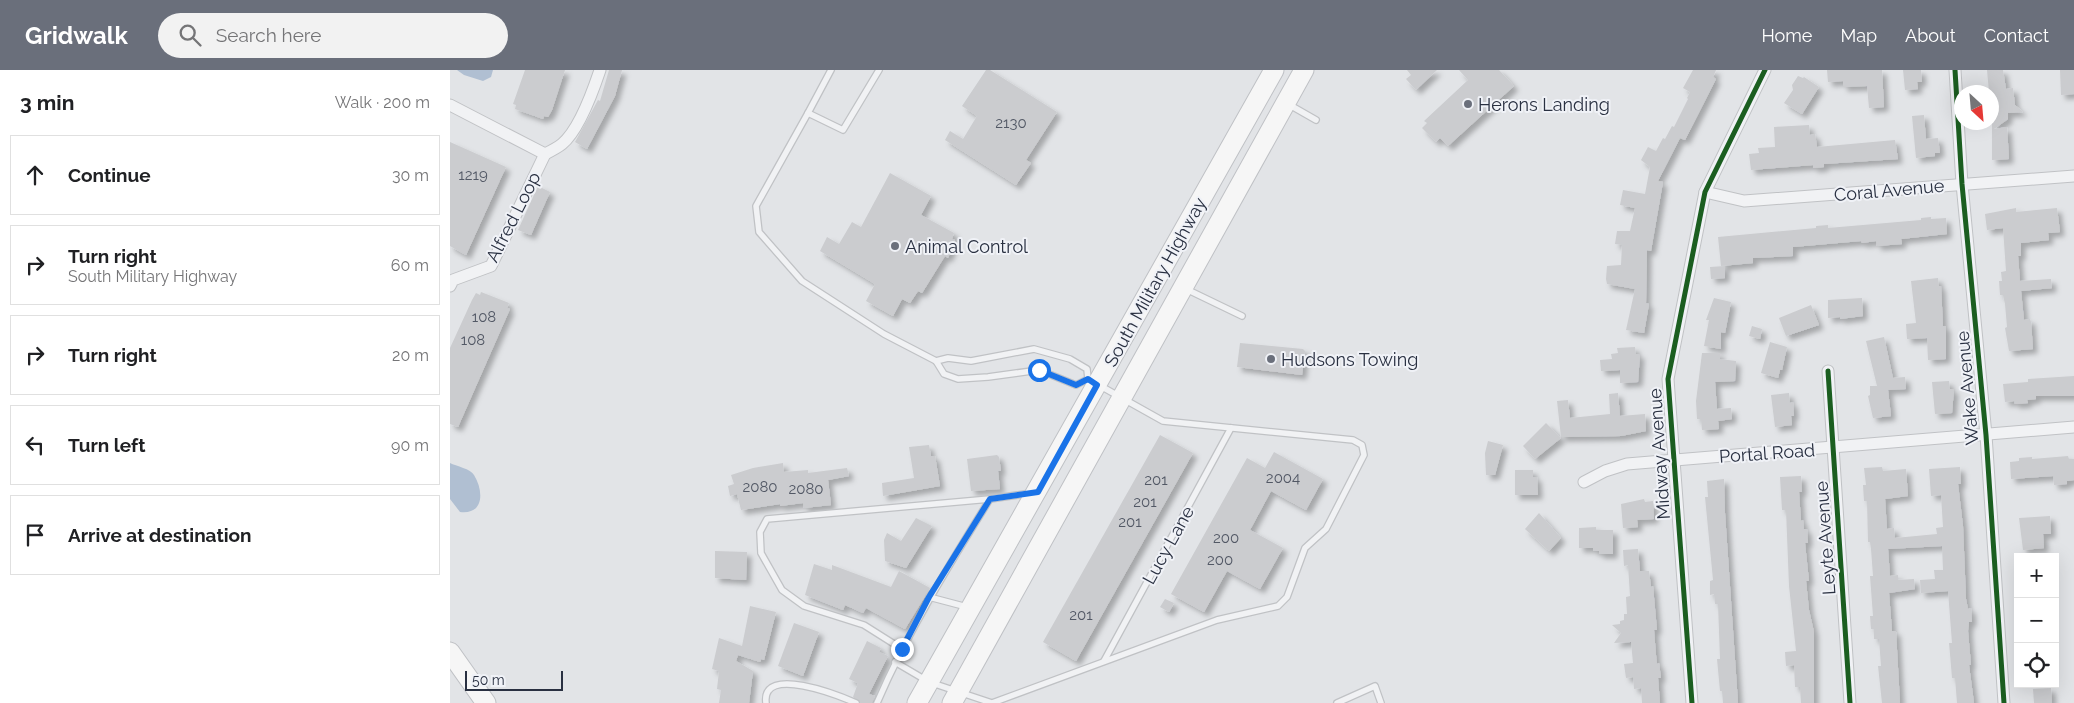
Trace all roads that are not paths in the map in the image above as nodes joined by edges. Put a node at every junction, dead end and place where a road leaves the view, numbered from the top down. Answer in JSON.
{"nodes":[{"id":1,"x":600,"y":70,"type":"edge"},
{"id":2,"x":831,"y":70,"type":"edge"},
{"id":3,"x":879,"y":70,"type":"edge"},
{"id":4,"x":1274,"y":70,"type":"edge"},
{"id":5,"x":1304,"y":70,"type":"edge"},
{"id":6,"x":1765,"y":70,"type":"edge"},
{"id":7,"x":1955,"y":70,"type":"edge"},
{"id":8,"x":1286,"y":102,"type":"junction"},
{"id":9,"x":450,"y":105,"type":"edge"},
{"id":10,"x":808,"y":113,"type":"junction"},
{"id":11,"x":1316,"y":120,"type":"dead end"},
{"id":12,"x":545,"y":154,"type":"junction"},
{"id":13,"x":2074,"y":176,"type":"edge"},
{"id":14,"x":1962,"y":184,"type":"junction"},
{"id":15,"x":1705,"y":192,"type":"junction"},
{"id":16,"x":451,"y":282,"type":"edge"},
{"id":17,"x":1182,"y":288,"type":"junction"},
{"id":18,"x":1242,"y":316,"type":"dead end"},
{"id":19,"x":936,"y":361,"type":"junction"},
{"id":20,"x":1828,"y":371,"type":"dead end"},
{"id":21,"x":1092,"y":382,"type":"junction"},
{"id":22,"x":1120,"y":398,"type":"junction"},
{"id":23,"x":2074,"y":427,"type":"edge"},
{"id":24,"x":1231,"y":428,"type":"junction"},
{"id":25,"x":1986,"y":435,"type":"junction"},
{"id":26,"x":1832,"y":448,"type":"junction"},
{"id":27,"x":1673,"y":459,"type":"junction"},
{"id":28,"x":1584,"y":482,"type":"dead end"},
{"id":29,"x":1038,"y":492,"type":"junction"},
{"id":30,"x":990,"y":499,"type":"junction"},
{"id":31,"x":929,"y":597,"type":"junction"},
{"id":32,"x":971,"y":608,"type":"junction"},
{"id":33,"x":902,"y":649,"type":"junction"},
{"id":34,"x":453,"y":656,"type":"edge"},
{"id":35,"x":1104,"y":661,"type":"junction"},
{"id":36,"x":895,"y":662,"type":"junction"},
{"id":37,"x":929,"y":682,"type":"junction"},
{"id":38,"x":956,"y":697,"type":"edge"},
{"id":39,"x":470,"y":703,"type":"edge"},
{"id":40,"x":486,"y":703,"type":"edge"},
{"id":41,"x":766,"y":703,"type":"edge"},
{"id":42,"x":856,"y":703,"type":"edge"},
{"id":43,"x":877,"y":703,"type":"edge"},
{"id":44,"x":916,"y":703,"type":"edge"},
{"id":45,"x":1336,"y":703,"type":"edge"},
{"id":46,"x":1381,"y":703,"type":"edge"},
{"id":47,"x":1692,"y":703,"type":"edge"},
{"id":48,"x":1850,"y":703,"type":"edge"},
{"id":49,"x":2004,"y":703,"type":"edge"}],
"edges":[{"from":1,"to":12,"type":"street"},
{"from":2,"to":10,"type":"lane"},
{"from":3,"to":10,"type":"lane"},
{"from":4,"to":21,"type":"main road","name":"South Military Highway"},
{"from":5,"to":8,"type":"main road","name":"South Military Highway"},
{"from":6,"to":15,"type":"street","name":"Midway Avenue"},
{"from":7,"to":14,"type":"street","name":"Wake Avenue"},
{"from":8,"to":11,"type":"lane"},
{"from":8,"to":17,"type":"main road","name":"South Military Highway"},
{"from":9,"to":12,"type":"street"},
{"from":10,"to":19,"type":"lane"},
{"from":12,"to":16,"type":"street","name":"Alfred Loop"},
{"from":13,"to":14,"type":"street","name":"Coral Avenue"},
{"from":14,"to":15,"type":"street","name":"Coral Avenue"},
{"from":14,"to":25,"type":"street","name":"Wake Avenue"},
{"from":15,"to":27,"type":"street","name":"Midway Avenue"},
{"from":17,"to":18,"type":"lane"},
{"from":17,"to":22,"type":"main road","name":"South Military Highway"},
{"from":19,"to":21,"type":"lane"},
{"from":19,"to":21,"type":"lane"},
{"from":20,"to":26,"type":"street","name":"Leyte Avenue"},
{"from":21,"to":22,"type":"lane"},
{"from":21,"to":29,"type":"main road","name":"South Military Highway"},
{"from":22,"to":24,"type":"lane"},
{"from":22,"to":38,"type":"main road","name":"South Military Highway"},
{"from":23,"to":25,"type":"street","name":"Portal Road"},
{"from":24,"to":35,"type":"lane","name":"Lucy Lane"},
{"from":24,"to":35,"type":"lane"},
{"from":25,"to":26,"type":"street","name":"Portal Road"},
{"from":25,"to":49,"type":"street","name":"Wake Avenue"},
{"from":26,"to":27,"type":"street","name":"Portal Road"},
{"from":26,"to":48,"type":"street","name":"Leyte Avenue"},
{"from":27,"to":28,"type":"street","name":"Portal Road"},
{"from":27,"to":47,"type":"street","name":"Midway Avenue"},
{"from":29,"to":30,"type":"lane"},
{"from":29,"to":32,"type":"main road","name":"South Military Highway"},
{"from":30,"to":31,"type":"lane"},
{"from":30,"to":33,"type":"lane"},
{"from":31,"to":32,"type":"lane"},
{"from":31,"to":33,"type":"lane"},
{"from":32,"to":37,"type":"main road","name":"South Military Highway"},
{"from":33,"to":36,"type":"lane"},
{"from":34,"to":39,"type":"main road"},
{"from":34,"to":40,"type":"main road"},
{"from":35,"to":38,"type":"lane"},
{"from":36,"to":37,"type":"lane"},
{"from":36,"to":43,"type":"lane"},
{"from":37,"to":38,"type":"lane"},
{"from":37,"to":44,"type":"main road","name":"South Military Highway"},
{"from":41,"to":42,"type":"lane"},
{"from":45,"to":46,"type":"lane"}]}
